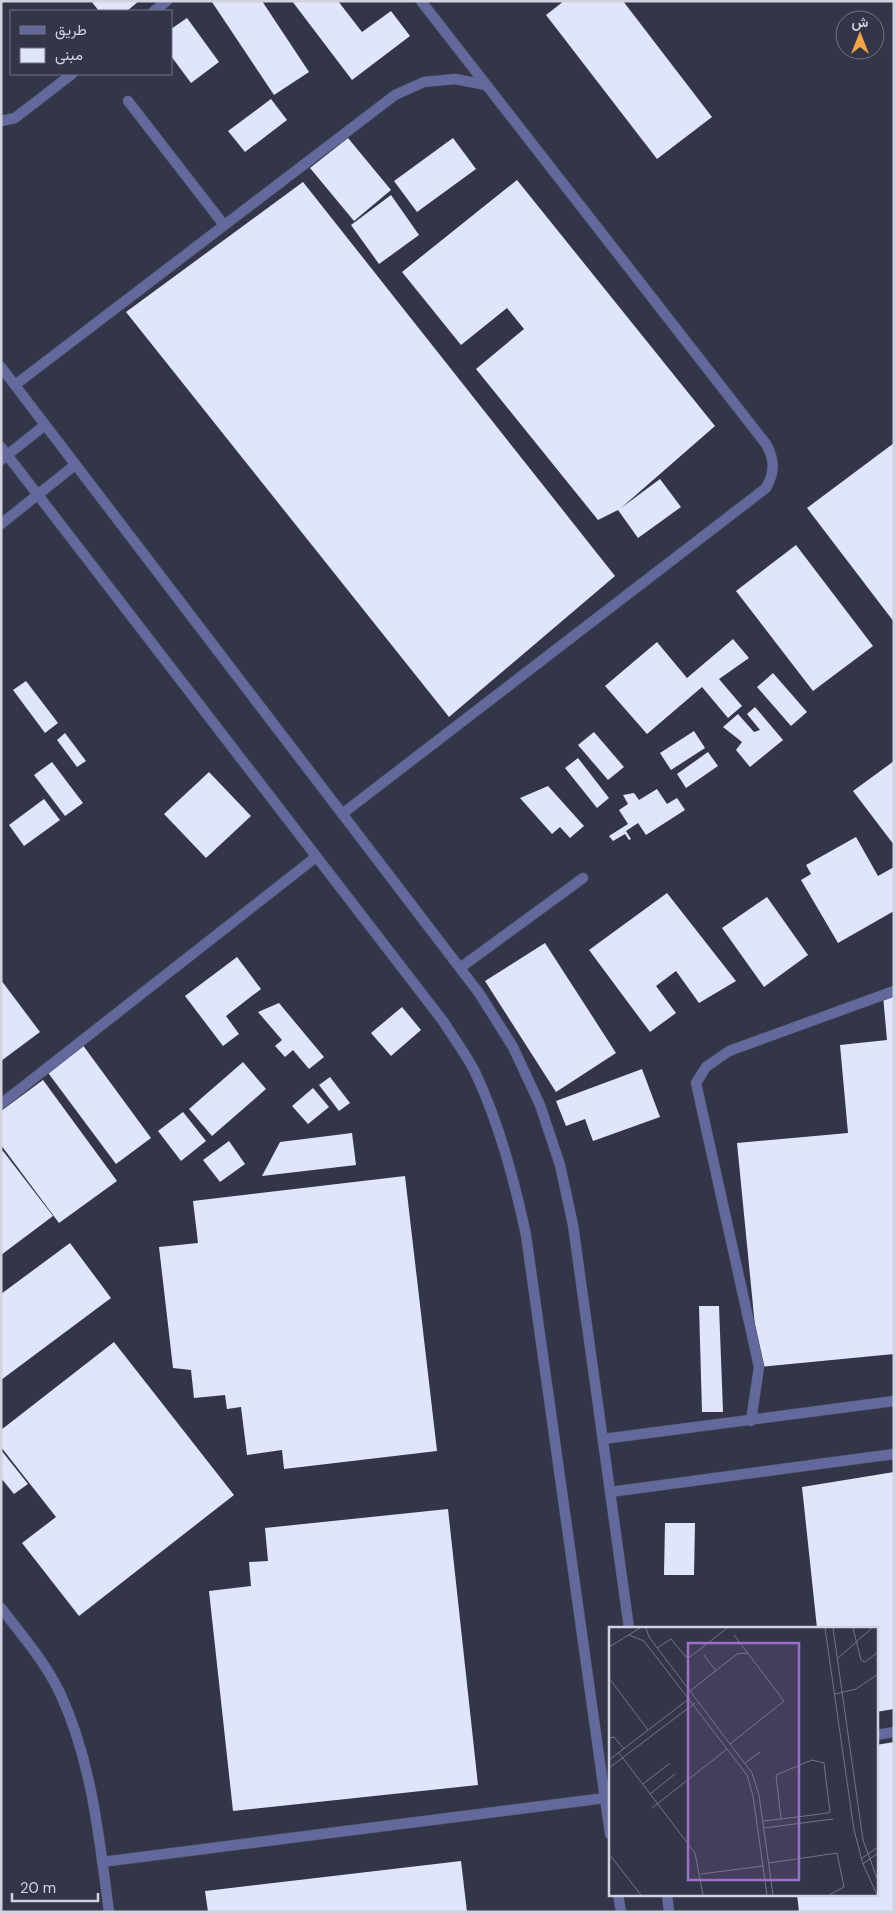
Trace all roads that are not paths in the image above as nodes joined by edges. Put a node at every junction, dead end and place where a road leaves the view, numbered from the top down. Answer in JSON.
{"nodes":[{"id":1,"x":167,"y":1,"type":"edge"},
{"id":2,"x":420,"y":1,"type":"edge"},
{"id":3,"x":155,"y":10,"type":"edge"},
{"id":4,"x":71,"y":75,"type":"edge"},
{"id":5,"x":486,"y":85,"type":"junction"},
{"id":6,"x":128,"y":101,"type":"dead end"},
{"id":7,"x":1,"y":121,"type":"edge"},
{"id":8,"x":224,"y":225,"type":"junction"},
{"id":9,"x":1,"y":367,"type":"edge"},
{"id":10,"x":15,"y":385,"type":"junction"},
{"id":11,"x":45,"y":425,"type":"junction"},
{"id":12,"x":3,"y":454,"type":"edge"},
{"id":13,"x":75,"y":465,"type":"junction"},
{"id":14,"x":38,"y":495,"type":"junction"},
{"id":15,"x":1,"y":524,"type":"edge"},
{"id":16,"x":342,"y":814,"type":"junction"},
{"id":17,"x":316,"y":857,"type":"junction"},
{"id":18,"x":583,"y":878,"type":"dead end"},
{"id":19,"x":460,"y":968,"type":"junction"},
{"id":20,"x":894,"y":990,"type":"edge"},
{"id":21,"x":1,"y":1104,"type":"edge"},
{"id":22,"x":894,"y":1401,"type":"edge"},
{"id":23,"x":752,"y":1420,"type":"junction"},
{"id":24,"x":603,"y":1439,"type":"junction"},
{"id":25,"x":894,"y":1454,"type":"edge"},
{"id":26,"x":610,"y":1492,"type":"junction"},
{"id":27,"x":1,"y":1608,"type":"edge"},
{"id":28,"x":630,"y":1627,"type":"edge"},
{"id":29,"x":894,"y":1732,"type":"edge"},
{"id":30,"x":878,"y":1735,"type":"edge"},
{"id":31,"x":605,"y":1798,"type":"junction"},
{"id":32,"x":609,"y":1827,"type":"edge"},
{"id":33,"x":102,"y":1862,"type":"junction"},
{"id":34,"x":618,"y":1896,"type":"edge"},
{"id":35,"x":667,"y":1896,"type":"edge"},
{"id":36,"x":109,"y":1912,"type":"edge"},
{"id":37,"x":621,"y":1912,"type":"edge"},
{"id":38,"x":669,"y":1912,"type":"edge"}],
"edges":[{"from":1,"to":3,"type":"street"},
{"from":2,"to":5,"type":"street"},
{"from":4,"to":7,"type":"street"},
{"from":5,"to":8,"type":"street"},
{"from":5,"to":16,"type":"street"},
{"from":6,"to":8,"type":"street"},
{"from":8,"to":10,"type":"street"},
{"from":9,"to":10,"type":"street"},
{"from":10,"to":11,"type":"street"},
{"from":11,"to":12,"type":"street"},
{"from":11,"to":13,"type":"street"},
{"from":12,"to":14,"type":"street"},
{"from":13,"to":14,"type":"street"},
{"from":13,"to":16,"type":"street"},
{"from":14,"to":15,"type":"street"},
{"from":14,"to":17,"type":"street"},
{"from":16,"to":19,"type":"street"},
{"from":17,"to":21,"type":"street"},
{"from":17,"to":31,"type":"street"},
{"from":18,"to":19,"type":"street"},
{"from":19,"to":24,"type":"street"},
{"from":20,"to":23,"type":"street"},
{"from":22,"to":23,"type":"street"},
{"from":23,"to":24,"type":"street"},
{"from":24,"to":26,"type":"street"},
{"from":25,"to":26,"type":"street"},
{"from":26,"to":28,"type":"street"},
{"from":27,"to":33,"type":"street"},
{"from":29,"to":30,"type":"street"},
{"from":31,"to":32,"type":"street"},
{"from":31,"to":33,"type":"street"},
{"from":33,"to":36,"type":"street"},
{"from":34,"to":37,"type":"street"},
{"from":35,"to":38,"type":"street"}]}
